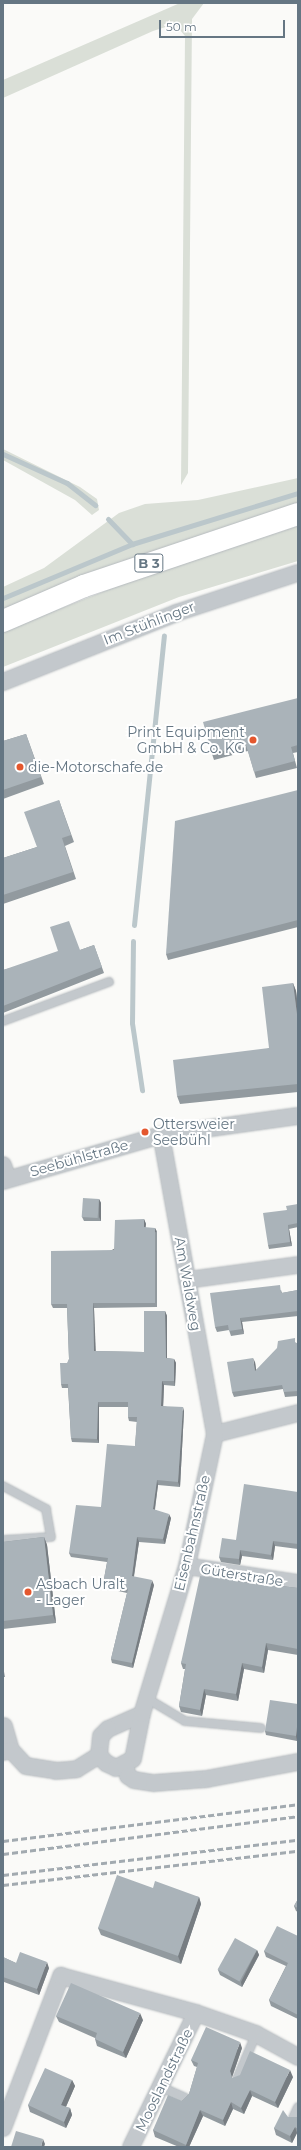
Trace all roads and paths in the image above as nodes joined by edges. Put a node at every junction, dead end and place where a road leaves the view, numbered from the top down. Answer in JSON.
{"nodes":[{"id":1,"x":298,"y":514,"type":"edge"},
{"id":2,"x":298,"y":573,"type":"edge"},
{"id":3,"x":3,"y":621,"type":"edge"},
{"id":4,"x":3,"y":682,"type":"edge"},
{"id":5,"x":109,"y":982,"type":"dead end"},
{"id":6,"x":3,"y":1021,"type":"edge"},
{"id":7,"x":298,"y":1116,"type":"edge"},
{"id":8,"x":161,"y":1135,"type":"junction"},
{"id":9,"x":5,"y":1175,"type":"edge"},
{"id":10,"x":298,"y":1265,"type":"edge"},
{"id":11,"x":187,"y":1280,"type":"junction"},
{"id":12,"x":298,"y":1413,"type":"edge"},
{"id":13,"x":215,"y":1434,"type":"junction"},
{"id":14,"x":3,"y":1486,"type":"edge"},
{"id":15,"x":3,"y":1540,"type":"edge"},
{"id":16,"x":186,"y":1566,"type":"junction"},
{"id":17,"x":298,"y":1583,"type":"edge"},
{"id":18,"x":148,"y":1699,"type":"junction"},
{"id":19,"x":142,"y":1714,"type":"junction"},
{"id":20,"x":3,"y":1725,"type":"edge"},
{"id":21,"x":261,"y":1728,"type":"dead end"},
{"id":22,"x":7,"y":1751,"type":"edge"},
{"id":23,"x":99,"y":1755,"type":"junction"},
{"id":24,"x":298,"y":1762,"type":"edge"},
{"id":25,"x":125,"y":1765,"type":"junction"},
{"id":26,"x":196,"y":2013,"type":"junction"},
{"id":27,"x":256,"y":2034,"type":"junction"},
{"id":28,"x":298,"y":2057,"type":"edge"},
{"id":29,"x":237,"y":2079,"type":"edge"},
{"id":30,"x":160,"y":2087,"type":"junction"},
{"id":31,"x":186,"y":2098,"type":"edge"},
{"id":32,"x":298,"y":2107,"type":"edge"},
{"id":33,"x":293,"y":2118,"type":"edge"},
{"id":34,"x":3,"y":2128,"type":"edge"},
{"id":35,"x":131,"y":2147,"type":"edge"}],
"edges":[{"from":1,"to":3,"type":"main road","number":"B 3"},
{"from":2,"to":4,"type":"street","name":"Im Stühlinger"},
{"from":5,"to":6,"type":"lane"},
{"from":7,"to":8,"type":"street","name":"Seebühlstraße"},
{"from":8,"to":9,"type":"street","name":"Seebühlstraße"},
{"from":8,"to":11,"type":"street","name":"Am Waldweg"},
{"from":10,"to":11,"type":"street"},
{"from":11,"to":13,"type":"street","name":"Am Waldweg"},
{"from":12,"to":13,"type":"street"},
{"from":13,"to":16,"type":"street","name":"Eisenbahnstraße"},
{"from":14,"to":15,"type":"lane"},
{"from":16,"to":17,"type":"street","name":"Güterstraße"},
{"from":16,"to":18,"type":"street","name":"Eisenbahnstraße"},
{"from":18,"to":19,"type":"street","name":"Eisenbahnstraße"},
{"from":18,"to":21,"type":"lane"},
{"from":19,"to":23,"type":"street"},
{"from":19,"to":25,"type":"street","name":"Eisenbahnstraße"},
{"from":20,"to":22,"type":"street"},
{"from":22,"to":23,"type":"street"},
{"from":23,"to":25,"type":"street"},
{"from":24,"to":25,"type":"street"},
{"from":26,"to":27,"type":"street","name":"Mooslandstraße"},
{"from":26,"to":30,"type":"street","name":"Mooslandstraße"},
{"from":26,"to":34,"type":"street","name":"Mooslandstraße"},
{"from":27,"to":28,"type":"street","name":"Mooslandstraße"},
{"from":27,"to":29,"type":"lane"},
{"from":30,"to":31,"type":"lane"},
{"from":30,"to":35,"type":"street","name":"Mooslandstraße"},
{"from":32,"to":33,"type":"lane"}]}
